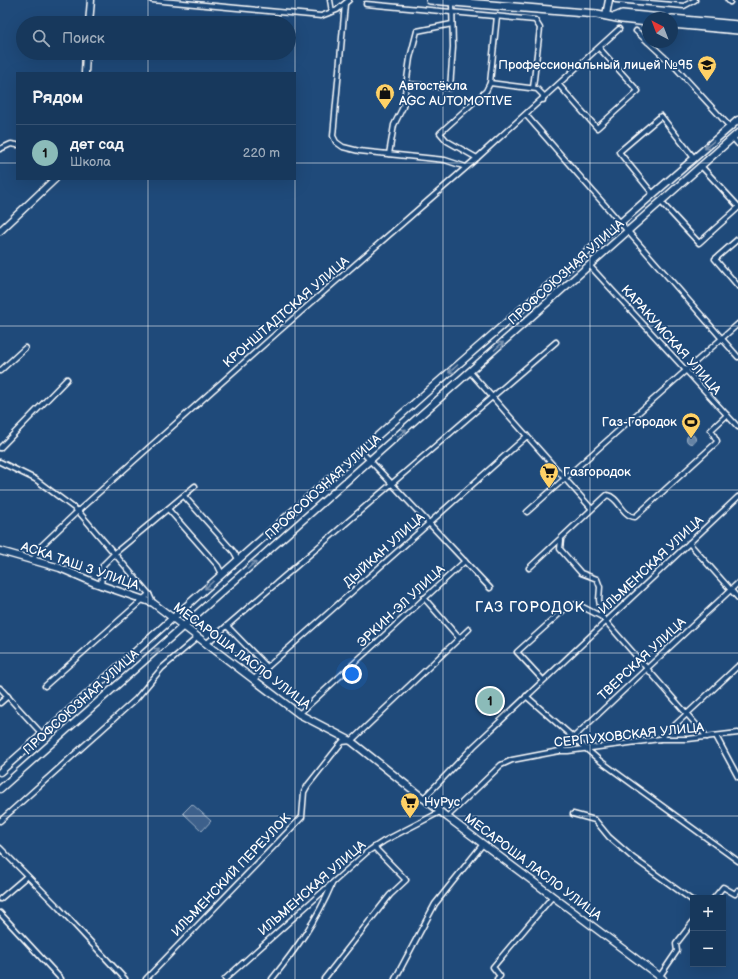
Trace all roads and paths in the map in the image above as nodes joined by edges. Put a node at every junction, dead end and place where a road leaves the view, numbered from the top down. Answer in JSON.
{"nodes":[{"id":1,"x":91,"y":0,"type":"edge"},
{"id":2,"x":152,"y":0,"type":"edge"},
{"id":3,"x":330,"y":0,"type":"edge"},
{"id":4,"x":349,"y":0,"type":"edge"},
{"id":5,"x":430,"y":0,"type":"edge"},
{"id":6,"x":442,"y":0,"type":"edge"},
{"id":7,"x":609,"y":0,"type":"edge"},
{"id":8,"x":616,"y":0,"type":"edge"},
{"id":9,"x":695,"y":0,"type":"edge"},
{"id":10,"x":452,"y":2,"type":"junction"},
{"id":11,"x":345,"y":4,"type":"junction"},
{"id":12,"x":366,"y":4,"type":"dead end"},
{"id":13,"x":332,"y":12,"type":"junction"},
{"id":14,"x":452,"y":12,"type":"junction"},
{"id":15,"x":606,"y":15,"type":"junction"},
{"id":16,"x":90,"y":16,"type":"edge"},
{"id":17,"x":497,"y":16,"type":"junction"},
{"id":18,"x":615,"y":16,"type":"junction"},
{"id":19,"x":642,"y":16,"type":"edge"},
{"id":20,"x":678,"y":20,"type":"edge"},
{"id":21,"x":642,"y":21,"type":"edge"},
{"id":22,"x":452,"y":24,"type":"junction"},
{"id":23,"x":678,"y":25,"type":"edge"},
{"id":24,"x":738,"y":25,"type":"edge"},
{"id":25,"x":619,"y":30,"type":"dead end"},
{"id":26,"x":738,"y":30,"type":"edge"},
{"id":27,"x":636,"y":31,"type":"dead end"},
{"id":28,"x":642,"y":36,"type":"edge"},
{"id":29,"x":654,"y":48,"type":"edge"},
{"id":30,"x":600,"y":49,"type":"junction"},
{"id":31,"x":86,"y":60,"type":"edge"},
{"id":32,"x":85,"y":72,"type":"edge"},
{"id":33,"x":490,"y":83,"type":"junction"},
{"id":34,"x":407,"y":84,"type":"junction"},
{"id":35,"x":559,"y":85,"type":"junction"},
{"id":36,"x":533,"y":88,"type":"junction"},
{"id":37,"x":543,"y":100,"type":"junction"},
{"id":38,"x":526,"y":115,"type":"junction"},
{"id":39,"x":738,"y":120,"type":"edge"},
{"id":40,"x":730,"y":127,"type":"junction"},
{"id":41,"x":735,"y":136,"type":"edge"},
{"id":42,"x":738,"y":144,"type":"edge"},
{"id":43,"x":16,"y":145,"type":"edge"},
{"id":44,"x":0,"y":149,"type":"edge"},
{"id":45,"x":389,"y":154,"type":"junction"},
{"id":46,"x":477,"y":158,"type":"junction"},
{"id":47,"x":694,"y":158,"type":"junction"},
{"id":48,"x":701,"y":166,"type":"junction"},
{"id":49,"x":466,"y":168,"type":"junction"},
{"id":50,"x":54,"y":180,"type":"edge"},
{"id":51,"x":653,"y":194,"type":"junction"},
{"id":52,"x":661,"y":202,"type":"junction"},
{"id":53,"x":738,"y":207,"type":"edge"},
{"id":54,"x":620,"y":223,"type":"junction"},
{"id":55,"x":0,"y":231,"type":"edge"},
{"id":56,"x":627,"y":232,"type":"junction"},
{"id":57,"x":738,"y":239,"type":"edge"},
{"id":58,"x":590,"y":266,"type":"junction"},
{"id":59,"x":738,"y":286,"type":"edge"},
{"id":60,"x":738,"y":324,"type":"edge"},
{"id":61,"x":722,"y":339,"type":"junction"},
{"id":62,"x":556,"y":342,"type":"dead end"},
{"id":63,"x":25,"y":348,"type":"dead end"},
{"id":64,"x":738,"y":357,"type":"edge"},
{"id":65,"x":0,"y":371,"type":"edge"},
{"id":66,"x":686,"y":371,"type":"junction"},
{"id":67,"x":470,"y":372,"type":"junction"},
{"id":68,"x":67,"y":379,"type":"dead end"},
{"id":69,"x":492,"y":397,"type":"junction"},
{"id":70,"x":727,"y":415,"type":"junction"},
{"id":71,"x":738,"y":427,"type":"edge"},
{"id":72,"x":527,"y":436,"type":"junction"},
{"id":73,"x":0,"y":448,"type":"edge"},
{"id":74,"x":361,"y":451,"type":"junction"},
{"id":75,"x":370,"y":461,"type":"junction"},
{"id":76,"x":1,"y":463,"type":"edge"},
{"id":77,"x":0,"y":469,"type":"edge"},
{"id":78,"x":565,"y":478,"type":"junction"},
{"id":79,"x":394,"y":485,"type":"junction"},
{"id":80,"x":195,"y":486,"type":"dead end"},
{"id":81,"x":184,"y":496,"type":"junction"},
{"id":82,"x":738,"y":496,"type":"edge"},
{"id":83,"x":591,"y":508,"type":"junction"},
{"id":84,"x":168,"y":509,"type":"junction"},
{"id":85,"x":78,"y":511,"type":"junction"},
{"id":86,"x":527,"y":512,"type":"dead end"},
{"id":87,"x":430,"y":522,"type":"junction"},
{"id":88,"x":562,"y":538,"type":"junction"},
{"id":89,"x":689,"y":543,"type":"junction"},
{"id":90,"x":0,"y":550,"type":"edge"},
{"id":91,"x":115,"y":553,"type":"junction"},
{"id":92,"x":238,"y":559,"type":"junction"},
{"id":93,"x":33,"y":560,"type":"junction"},
{"id":94,"x":465,"y":561,"type":"junction"},
{"id":95,"x":529,"y":568,"type":"dead end"},
{"id":96,"x":222,"y":574,"type":"junction"},
{"id":97,"x":738,"y":583,"type":"edge"},
{"id":98,"x":102,"y":586,"type":"junction"},
{"id":99,"x":490,"y":588,"type":"dead end"},
{"id":100,"x":731,"y":590,"type":"junction"},
{"id":101,"x":148,"y":594,"type":"junction"},
{"id":102,"x":424,"y":598,"type":"junction"},
{"id":103,"x":738,"y":598,"type":"edge"},
{"id":104,"x":141,"y":600,"type":"junction"},
{"id":105,"x":153,"y":603,"type":"junction"},
{"id":106,"x":602,"y":617,"type":"junction"},
{"id":107,"x":173,"y":618,"type":"junction"},
{"id":108,"x":605,"y":622,"type":"junction"},
{"id":109,"x":226,"y":626,"type":"junction"},
{"id":110,"x":182,"y":627,"type":"junction"},
{"id":111,"x":469,"y":629,"type":"dead end"},
{"id":112,"x":198,"y":637,"type":"junction"},
{"id":113,"x":459,"y":638,"type":"junction"},
{"id":114,"x":207,"y":644,"type":"junction"},
{"id":115,"x":738,"y":666,"type":"edge"},
{"id":116,"x":267,"y":667,"type":"junction"},
{"id":117,"x":646,"y":668,"type":"junction"},
{"id":118,"x":254,"y":679,"type":"junction"},
{"id":119,"x":543,"y":680,"type":"junction"},
{"id":120,"x":45,"y":686,"type":"dead end"},
{"id":121,"x":0,"y":688,"type":"edge"},
{"id":122,"x":8,"y":696,"type":"junction"},
{"id":123,"x":526,"y":696,"type":"junction"},
{"id":124,"x":0,"y":703,"type":"edge"},
{"id":125,"x":299,"y":714,"type":"junction"},
{"id":126,"x":687,"y":714,"type":"junction"},
{"id":127,"x":738,"y":733,"type":"edge"},
{"id":128,"x":42,"y":734,"type":"junction"},
{"id":129,"x":716,"y":736,"type":"junction"},
{"id":130,"x":707,"y":737,"type":"junction"},
{"id":131,"x":573,"y":738,"type":"junction"},
{"id":132,"x":660,"y":739,"type":"junction"},
{"id":133,"x":351,"y":741,"type":"junction"},
{"id":134,"x":586,"y":748,"type":"junction"},
{"id":135,"x":559,"y":751,"type":"junction"},
{"id":136,"x":0,"y":772,"type":"edge"},
{"id":137,"x":738,"y":777,"type":"edge"},
{"id":138,"x":0,"y":789,"type":"edge"},
{"id":139,"x":424,"y":798,"type":"junction"},
{"id":140,"x":440,"y":812,"type":"junction"},
{"id":141,"x":573,"y":814,"type":"dead end"},
{"id":142,"x":446,"y":817,"type":"junction"},
{"id":143,"x":0,"y":821,"type":"edge"},
{"id":144,"x":483,"y":844,"type":"junction"},
{"id":145,"x":374,"y":847,"type":"junction"},
{"id":146,"x":0,"y":848,"type":"edge"},
{"id":147,"x":738,"y":861,"type":"edge"},
{"id":148,"x":26,"y":876,"type":"junction"},
{"id":149,"x":333,"y":882,"type":"junction"},
{"id":150,"x":738,"y":890,"type":"edge"},
{"id":151,"x":716,"y":895,"type":"edge"},
{"id":152,"x":553,"y":896,"type":"junction"},
{"id":153,"x":0,"y":899,"type":"edge"},
{"id":154,"x":690,"y":899,"type":"edge"},
{"id":155,"x":0,"y":913,"type":"edge"},
{"id":156,"x":690,"y":926,"type":"edge"},
{"id":157,"x":658,"y":977,"type":"edge"},
{"id":158,"x":61,"y":979,"type":"edge"},
{"id":159,"x":125,"y":979,"type":"edge"},
{"id":160,"x":146,"y":979,"type":"edge"},
{"id":161,"x":226,"y":979,"type":"edge"},
{"id":162,"x":272,"y":979,"type":"edge"},
{"id":163,"x":324,"y":979,"type":"edge"},
{"id":164,"x":395,"y":979,"type":"edge"},
{"id":165,"x":497,"y":979,"type":"edge"}],
"edges":[{"from":1,"to":16,"type":"street"},
{"from":2,"to":13,"type":"street"},
{"from":3,"to":13,"type":"street"},
{"from":4,"to":11,"type":"street"},
{"from":5,"to":6,"type":"main road"},
{"from":6,"to":10,"type":"main road"},
{"from":7,"to":15,"type":"street"},
{"from":8,"to":9,"type":"street"},
{"from":10,"to":14,"type":"street"},
{"from":10,"to":15,"type":"main road"},
{"from":11,"to":13,"type":"street"},
{"from":11,"to":45,"type":"street"},
{"from":12,"to":14,"type":"street"},
{"from":14,"to":17,"type":"street"},
{"from":14,"to":22,"type":"street"},
{"from":15,"to":18,"type":"main road"},
{"from":17,"to":33,"type":"street"},
{"from":17,"to":36,"type":"street"},
{"from":18,"to":19,"type":"main road"},
{"from":18,"to":21,"type":"main road"},
{"from":20,"to":24,"type":"main road"},
{"from":22,"to":34,"type":"street"},
{"from":22,"to":34,"type":"street"},
{"from":23,"to":26,"type":"main road"},
{"from":25,"to":30,"type":"street","name":"КРОНШТАДТСКАЯ УЛИЦА"},
{"from":27,"to":28,"type":"street"},
{"from":29,"to":40,"type":"street"},
{"from":30,"to":35,"type":"street","name":"КРОНШТАДТСКАЯ УЛИЦА"},
{"from":30,"to":35,"type":"street"},
{"from":31,"to":32,"type":"street"},
{"from":33,"to":36,"type":"street"},
{"from":33,"to":46,"type":"street"},
{"from":34,"to":45,"type":"street"},
{"from":35,"to":37,"type":"street","name":"КРОНШТАДТСКАЯ УЛИЦА"},
{"from":36,"to":37,"type":"street"},
{"from":37,"to":38,"type":"street","name":"КРОНШТАДТСКАЯ УЛИЦА"},
{"from":38,"to":46,"type":"street","name":"КРОНШТАДТСКАЯ УЛИЦА"},
{"from":38,"to":54,"type":"street"},
{"from":39,"to":40,"type":"street","name":"ПРОФСОЮЗНАЯ УЛИЦА"},
{"from":40,"to":47,"type":"street","name":"ПРОФСОЮЗНАЯ УЛИЦА","one_way":true},
{"from":41,"to":42,"type":"street"},
{"from":41,"to":48,"type":"street","name":"ПРОФСОЮЗНАЯ УЛИЦА"},
{"from":43,"to":44,"type":"street"},
{"from":45,"to":49,"type":"street"},
{"from":46,"to":49,"type":"street","name":"КРОНШТАДТСКАЯ УЛИЦА"},
{"from":47,"to":51,"type":"street","name":"ПРОФСОЮЗНАЯ УЛИЦА"},
{"from":47,"to":51,"type":"street"},
{"from":48,"to":52,"type":"street","name":"ПРОФСОЮЗНАЯ УЛИЦА"},
{"from":48,"to":53,"type":"street"},
{"from":49,"to":85,"type":"street","name":"КРОНШТАДТСКАЯ УЛИЦА"},
{"from":50,"to":55,"type":"street"},
{"from":51,"to":54,"type":"street","name":"ПРОФСОЮЗНАЯ УЛИЦА"},
{"from":52,"to":53,"type":"street"},
{"from":52,"to":56,"type":"street","name":"ПРОФСОЮЗНАЯ УЛИЦА"},
{"from":54,"to":56,"type":"street"},
{"from":54,"to":74,"type":"street","name":"ПРОФСОЮЗНАЯ УЛИЦА","one_way":true},
{"from":56,"to":58,"type":"street","name":"ПРОФСОЮЗНАЯ УЛИЦА"},
{"from":56,"to":61,"type":"street"},
{"from":57,"to":59,"type":"street"},
{"from":58,"to":66,"type":"street","name":"КАРАКУМСКАЯ УЛИЦА"},
{"from":67,"to":58,"type":"street","name":"ПРОФСОЮЗНАЯ УЛИЦА","one_way":true},
{"from":60,"to":61,"type":"street"},
{"from":61,"to":64,"type":"street"},
{"from":61,"to":66,"type":"street"},
{"from":62,"to":69,"type":"street"},
{"from":63,"to":65,"type":"street"},
{"from":66,"to":70,"type":"street","name":"КАРАКУМСКАЯ УЛИЦА"},
{"from":66,"to":78,"type":"street"},
{"from":67,"to":69,"type":"street"},
{"from":75,"to":67,"type":"street","name":"ПРОФСОЮЗНАЯ УЛИЦА","one_way":true},
{"from":68,"to":73,"type":"street"},
{"from":69,"to":72,"type":"street"},
{"from":69,"to":79,"type":"street"},
{"from":70,"to":71,"type":"street","name":"КАРАКУМСКАЯ УЛИЦА"},
{"from":70,"to":83,"type":"street"},
{"from":72,"to":78,"type":"street"},
{"from":72,"to":87,"type":"street","name":"ДЫЙКАН УЛИЦА"},
{"from":74,"to":75,"type":"street"},
{"from":74,"to":92,"type":"street","name":"ПРОФСОЮЗНАЯ УЛИЦА"},
{"from":75,"to":79,"type":"street"},
{"from":110,"to":75,"type":"street","name":"ПРОФСОЮЗНАЯ УЛИЦА","one_way":true},
{"from":76,"to":77,"type":"street"},
{"from":76,"to":85,"type":"street","name":"МЕСАРОША ЛАСЛО УЛИЦА"},
{"from":78,"to":83,"type":"street"},
{"from":78,"to":86,"type":"street"},
{"from":79,"to":87,"type":"street"},
{"from":79,"to":109,"type":"street"},
{"from":80,"to":81,"type":"street"},
{"from":81,"to":84,"type":"street"},
{"from":81,"to":92,"type":"street"},
{"from":82,"to":89,"type":"street","name":"ИЛЬМЕНСКАЯ УЛИЦА"},
{"from":83,"to":88,"type":"street"},
{"from":84,"to":91,"type":"street"},
{"from":84,"to":96,"type":"street"},
{"from":85,"to":91,"type":"street","name":"МЕСАРОША ЛАСЛО УЛИЦА"},
{"from":85,"to":93,"type":"street","name":"КРОНШТАДТСКАЯ УЛИЦА"},
{"from":87,"to":94,"type":"street"},
{"from":87,"to":116,"type":"street","name":"ДЫЙКАН УЛИЦА"},
{"from":88,"to":95,"type":"street"},
{"from":88,"to":106,"type":"street"},
{"from":89,"to":100,"type":"street"},
{"from":89,"to":108,"type":"street","name":"ИЛЬМЕНСКАЯ УЛИЦА"},
{"from":90,"to":93,"type":"street","name":"АСКА ТАШ 3 УЛИЦА"},
{"from":91,"to":98,"type":"street"},
{"from":91,"to":101,"type":"street","name":"МЕСАРОША ЛАСЛО УЛИЦА"},
{"from":92,"to":96,"type":"street","name":"ПРОФСОЮЗНАЯ УЛИЦА"},
{"from":93,"to":98,"type":"street","name":"АСКА ТАШ 3 УЛИЦА"},
{"from":94,"to":99,"type":"street"},
{"from":94,"to":102,"type":"street","name":"ЭРКИН-ЭЛ УЛИЦА"},
{"from":96,"to":107,"type":"street","name":"ПРОФСОЮЗНАЯ УЛИЦА","one_way":true},
{"from":97,"to":100,"type":"street","name":"ТВЕРСКАЯ УЛИЦА"},
{"from":98,"to":104,"type":"street","name":"АСКА ТАШ 3 УЛИЦА"},
{"from":100,"to":103,"type":"street"},
{"from":100,"to":117,"type":"street","name":"ТВЕРСКАЯ УЛИЦА"},
{"from":101,"to":104,"type":"street"},
{"from":101,"to":105,"type":"street","name":"МЕСАРОША ЛАСЛО УЛИЦА"},
{"from":102,"to":113,"type":"street"},
{"from":102,"to":125,"type":"street","name":"ЭРКИН-ЭЛ УЛИЦА"},
{"from":104,"to":105,"type":"street","name":"АСКА ТАШ 3 УЛИЦА"},
{"from":104,"to":120,"type":"street"},
{"from":105,"to":107,"type":"street","name":"МЕСАРОША ЛАСЛО УЛИЦА"},
{"from":106,"to":108,"type":"street"},
{"from":106,"to":119,"type":"street"},
{"from":107,"to":110,"type":"street","name":"МЕСАРОША ЛАСЛО УЛИЦА"},
{"from":107,"to":128,"type":"street","name":"ПРОФСОЮЗНАЯ УЛИЦА"},
{"from":108,"to":117,"type":"street"},
{"from":108,"to":119,"type":"street","name":"ИЛЬМЕНСКАЯ УЛИЦА"},
{"from":109,"to":114,"type":"street"},
{"from":109,"to":116,"type":"street"},
{"from":110,"to":112,"type":"street","name":"МЕСАРОША ЛАСЛО УЛИЦА"},
{"from":138,"to":110,"type":"street","name":"ПРОФСОЮЗНАЯ УЛИЦА","one_way":true},
{"from":111,"to":113,"type":"street","name":"ИЛЬМЕНСКИЙ ПЕРЕУЛОК"},
{"from":112,"to":114,"type":"street","name":"МЕСАРОША ЛАСЛО УЛИЦА"},
{"from":112,"to":143,"type":"street"},
{"from":113,"to":133,"type":"street","name":"ИЛЬМЕНСКИЙ ПЕРЕУЛОК"},
{"from":114,"to":118,"type":"street","name":"МЕСАРОША ЛАСЛО УЛИЦА"},
{"from":115,"to":126,"type":"street"},
{"from":116,"to":118,"type":"street","name":"ДЫЙКАН УЛИЦА"},
{"from":117,"to":126,"type":"street"},
{"from":117,"to":131,"type":"street","name":"ТВЕРСКАЯ УЛИЦА"},
{"from":118,"to":125,"type":"street","name":"МЕСАРОША ЛАСЛО УЛИЦА"},
{"from":119,"to":123,"type":"street","name":"ИЛЬМЕНСКАЯ УЛИЦА"},
{"from":121,"to":122,"type":"street"},
{"from":122,"to":124,"type":"street"},
{"from":122,"to":128,"type":"street"},
{"from":123,"to":131,"type":"street"},
{"from":123,"to":139,"type":"street","name":"ИЛЬМЕНСКАЯ УЛИЦА"},
{"from":125,"to":133,"type":"street","name":"МЕСАРОША ЛАСЛО УЛИЦА"},
{"from":126,"to":130,"type":"street"},
{"from":126,"to":132,"type":"street"},
{"from":127,"to":129,"type":"street","name":"СЕРПУХОВСКАЯ УЛИЦА"},
{"from":128,"to":136,"type":"street","name":"ПРОФСОЮЗНАЯ УЛИЦА"},
{"from":129,"to":130,"type":"street","name":"СЕРПУХОВСКАЯ УЛИЦА"},
{"from":129,"to":137,"type":"street","name":"СЕРПУХОВСКАЯ УЛИЦА"},
{"from":130,"to":132,"type":"street","name":"СЕРПУХОВСКАЯ УЛИЦА"},
{"from":131,"to":134,"type":"street"},
{"from":131,"to":135,"type":"street","name":"ТВЕРСКАЯ УЛИЦА"},
{"from":132,"to":134,"type":"street","name":"СЕРПУХОВСКАЯ УЛИЦА"},
{"from":133,"to":139,"type":"street","name":"МЕСАРОША ЛАСЛО УЛИЦА"},
{"from":133,"to":160,"type":"street","name":"ИЛЬМЕНСКИЙ ПЕРЕУЛОК"},
{"from":134,"to":135,"type":"street","name":"СЕРПУХОВСКАЯ УЛИЦА"},
{"from":134,"to":147,"type":"street"},
{"from":135,"to":142,"type":"street","name":"СЕРПУХОВСКАЯ УЛИЦА"},
{"from":139,"to":140,"type":"street","name":"МЕСАРОША ЛАСЛО УЛИЦА"},
{"from":140,"to":142,"type":"street","name":"МЕСАРОША ЛАСЛО УЛИЦА"},
{"from":140,"to":145,"type":"street","name":"ИЛЬМЕНСКАЯ УЛИЦА"},
{"from":141,"to":154,"type":"street"},
{"from":142,"to":144,"type":"street","name":"МЕСАРОША ЛАСЛО УЛИЦА"},
{"from":144,"to":152,"type":"street","name":"МЕСАРОША ЛАСЛО УЛИЦА"},
{"from":144,"to":164,"type":"street"},
{"from":145,"to":149,"type":"street","name":"ИЛЬМЕНСКАЯ УЛИЦА"},
{"from":145,"to":163,"type":"street"},
{"from":146,"to":148,"type":"street"},
{"from":148,"to":153,"type":"street"},
{"from":148,"to":159,"type":"street"},
{"from":149,"to":161,"type":"street","name":"ИЛЬМЕНСКАЯ УЛИЦА"},
{"from":149,"to":162,"type":"street"},
{"from":150,"to":151,"type":"street"},
{"from":152,"to":157,"type":"street","name":"МЕСАРОША ЛАСЛО УЛИЦА"},
{"from":152,"to":165,"type":"street"},
{"from":155,"to":158,"type":"street"},
{"from":156,"to":157,"type":"street"}]}
